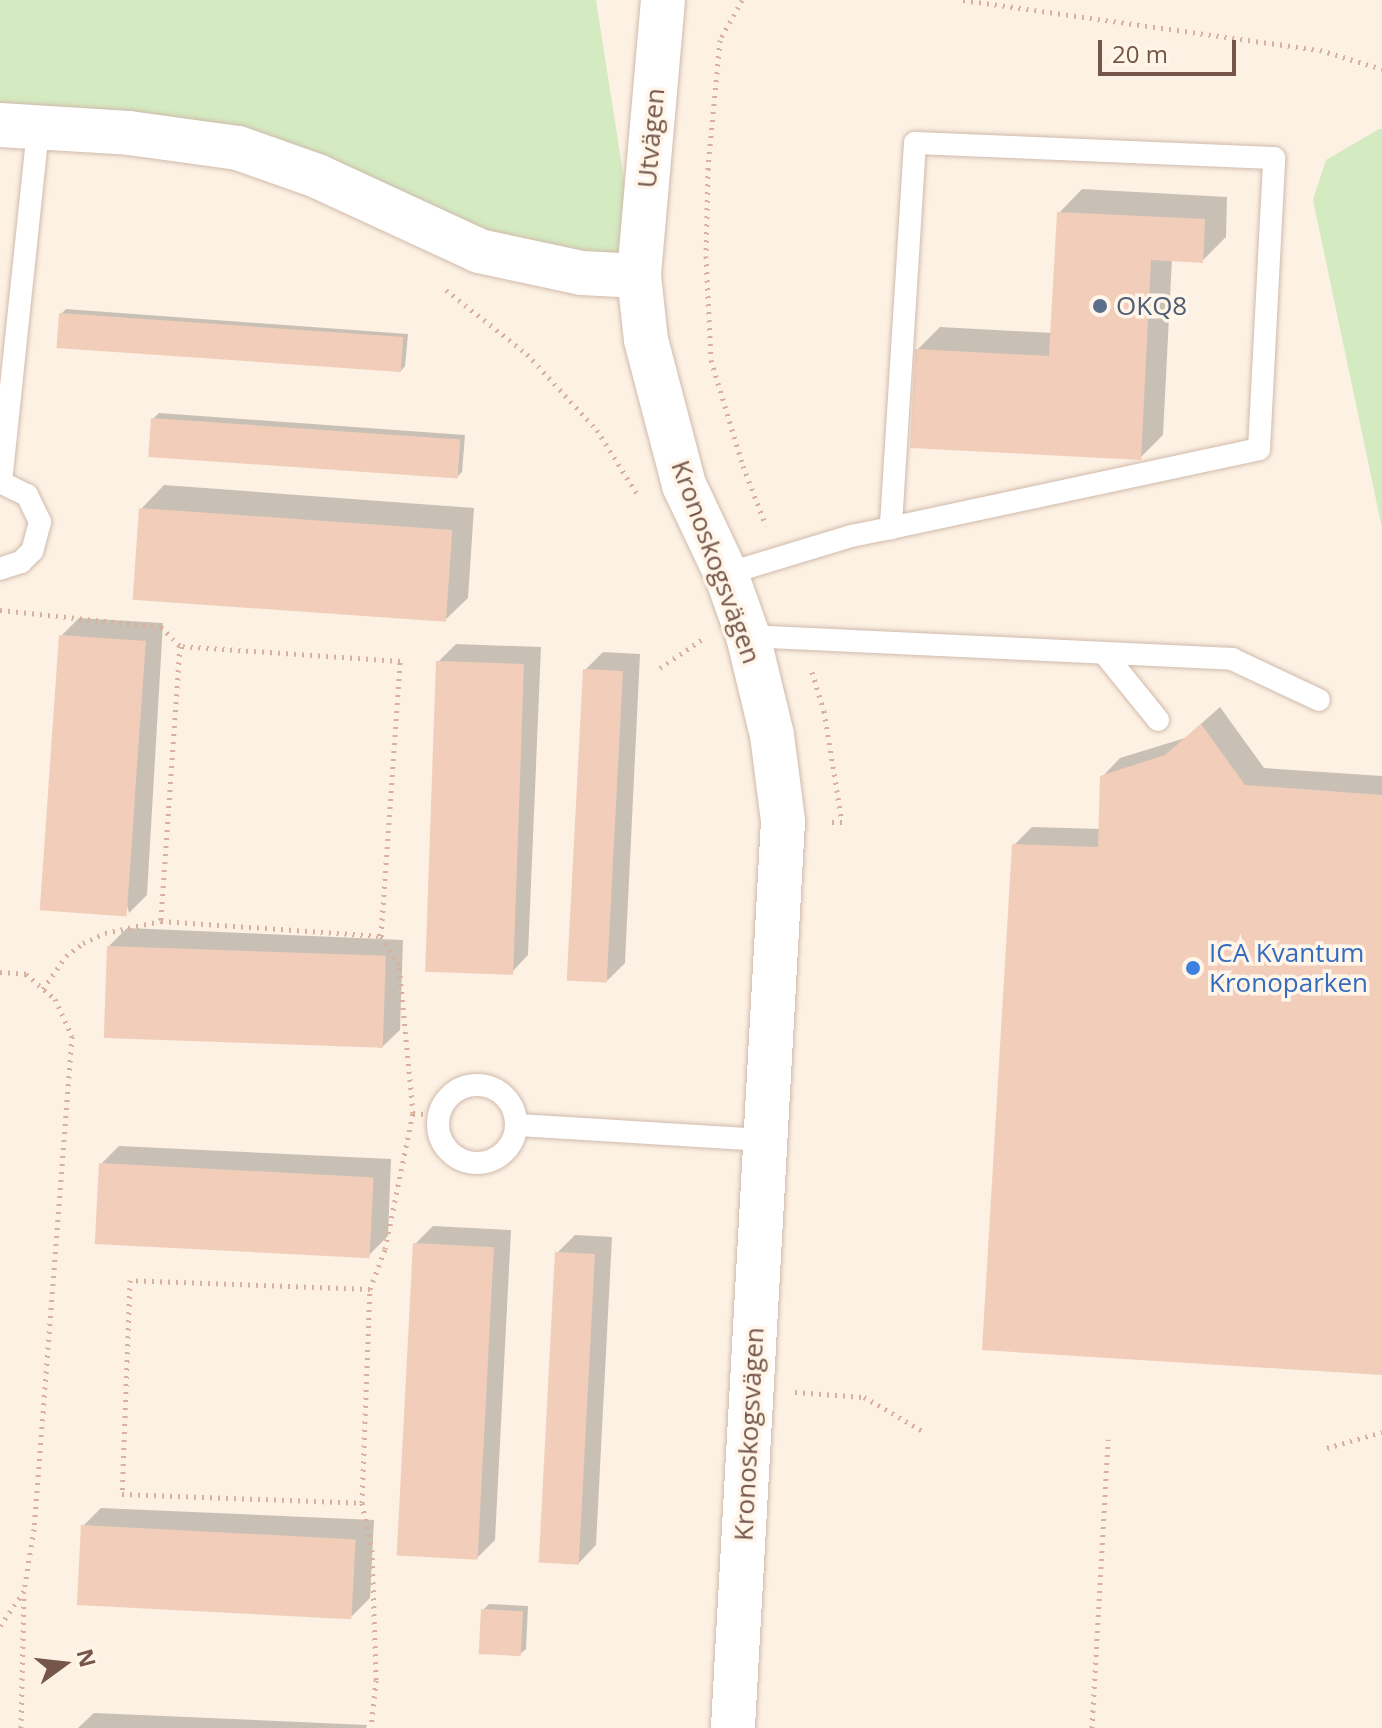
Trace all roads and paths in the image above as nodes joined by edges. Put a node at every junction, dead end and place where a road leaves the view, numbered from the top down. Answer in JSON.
{"nodes":[{"id":1,"x":663,"y":0,"type":"edge"},
{"id":2,"x":742,"y":0,"type":"edge"},
{"id":3,"x":963,"y":0,"type":"edge"},
{"id":4,"x":1382,"y":69,"type":"edge"},
{"id":5,"x":19,"y":127,"type":"edge"},
{"id":6,"x":639,"y":276,"type":"junction"},
{"id":7,"x":437,"y":284,"type":"dead end"},
{"id":8,"x":0,"y":482,"type":"edge"},
{"id":9,"x":639,"y":497,"type":"dead end"},
{"id":10,"x":891,"y":528,"type":"junction"},
{"id":11,"x":779,"y":557,"type":"junction"},
{"id":12,"x":0,"y":569,"type":"edge"},
{"id":13,"x":726,"y":574,"type":"junction"},
{"id":14,"x":0,"y":610,"type":"edge"},
{"id":15,"x":696,"y":625,"type":"dead end"},
{"id":16,"x":748,"y":636,"type":"junction"},
{"id":17,"x":702,"y":640,"type":"junction"},
{"id":18,"x":180,"y":646,"type":"junction"},
{"id":19,"x":1104,"y":653,"type":"junction"},
{"id":20,"x":706,"y":654,"type":"dead end"},
{"id":21,"x":660,"y":668,"type":"dead end"},
{"id":22,"x":810,"y":668,"type":"dead end"},
{"id":23,"x":1319,"y":700,"type":"dead end"},
{"id":24,"x":1158,"y":720,"type":"dead end"},
{"id":25,"x":842,"y":822,"type":"dead end"},
{"id":26,"x":161,"y":921,"type":"junction"},
{"id":27,"x":381,"y":936,"type":"junction"},
{"id":28,"x":0,"y":972,"type":"edge"},
{"id":29,"x":43,"y":989,"type":"junction"},
{"id":30,"x":413,"y":1113,"type":"junction"},
{"id":31,"x":438,"y":1115,"type":"junction"},
{"id":32,"x":517,"y":1125,"type":"junction"},
{"id":33,"x":765,"y":1140,"type":"junction"},
{"id":34,"x":370,"y":1289,"type":"junction"},
{"id":35,"x":751,"y":1390,"type":"junction"},
{"id":36,"x":923,"y":1431,"type":"dead end"},
{"id":37,"x":1382,"y":1432,"type":"edge"},
{"id":38,"x":1108,"y":1439,"type":"dead end"},
{"id":39,"x":1327,"y":1448,"type":"dead end"},
{"id":40,"x":362,"y":1503,"type":"junction"},
{"id":41,"x":24,"y":1591,"type":"junction"},
{"id":42,"x":0,"y":1626,"type":"edge"},
{"id":43,"x":21,"y":1728,"type":"edge"},
{"id":44,"x":371,"y":1728,"type":"edge"},
{"id":45,"x":733,"y":1728,"type":"edge"},
{"id":46,"x":1092,"y":1728,"type":"edge"}],
"edges":[{"from":1,"to":6,"type":"street","name":"Utvägen"},
{"from":2,"to":11,"type":"path"},
{"from":3,"to":4,"type":"path"},
{"from":5,"to":6,"type":"street"},
{"from":5,"to":8,"type":"lane"},
{"from":6,"to":13,"type":"street","name":"Kronoskogsvägen"},
{"from":7,"to":9,"type":"path"},
{"from":8,"to":12,"type":"lane"},
{"from":10,"to":10,"type":"lane"},
{"from":10,"to":11,"type":"lane"},
{"from":11,"to":13,"type":"lane"},
{"from":13,"to":16,"type":"street","name":"Kronoskogsvägen"},
{"from":14,"to":18,"type":"path"},
{"from":15,"to":17,"type":"path"},
{"from":16,"to":19,"type":"lane"},
{"from":16,"to":33,"type":"street","name":"Kronoskogsvägen"},
{"from":17,"to":20,"type":"path"},
{"from":17,"to":21,"type":"path"},
{"from":18,"to":26,"type":"path"},
{"from":18,"to":27,"type":"path"},
{"from":19,"to":23,"type":"lane"},
{"from":19,"to":24,"type":"lane"},
{"from":22,"to":25,"type":"path"},
{"from":26,"to":27,"type":"path"},
{"from":26,"to":29,"type":"path"},
{"from":27,"to":30,"type":"path"},
{"from":28,"to":29,"type":"path"},
{"from":29,"to":41,"type":"path"},
{"from":30,"to":31,"type":"path"},
{"from":30,"to":34,"type":"path"},
{"from":31,"to":32,"type":"lane"},
{"from":31,"to":32,"type":"lane"},
{"from":32,"to":33,"type":"lane"},
{"from":33,"to":35,"type":"street","name":"Kronoskogsvägen"},
{"from":34,"to":40,"type":"path"},
{"from":34,"to":40,"type":"path"},
{"from":35,"to":36,"type":"path"},
{"from":35,"to":45,"type":"street","name":"Kronoskogsvägen"},
{"from":37,"to":39,"type":"path"},
{"from":38,"to":46,"type":"path"},
{"from":40,"to":44,"type":"path"},
{"from":41,"to":42,"type":"path"},
{"from":41,"to":43,"type":"path"}]}
